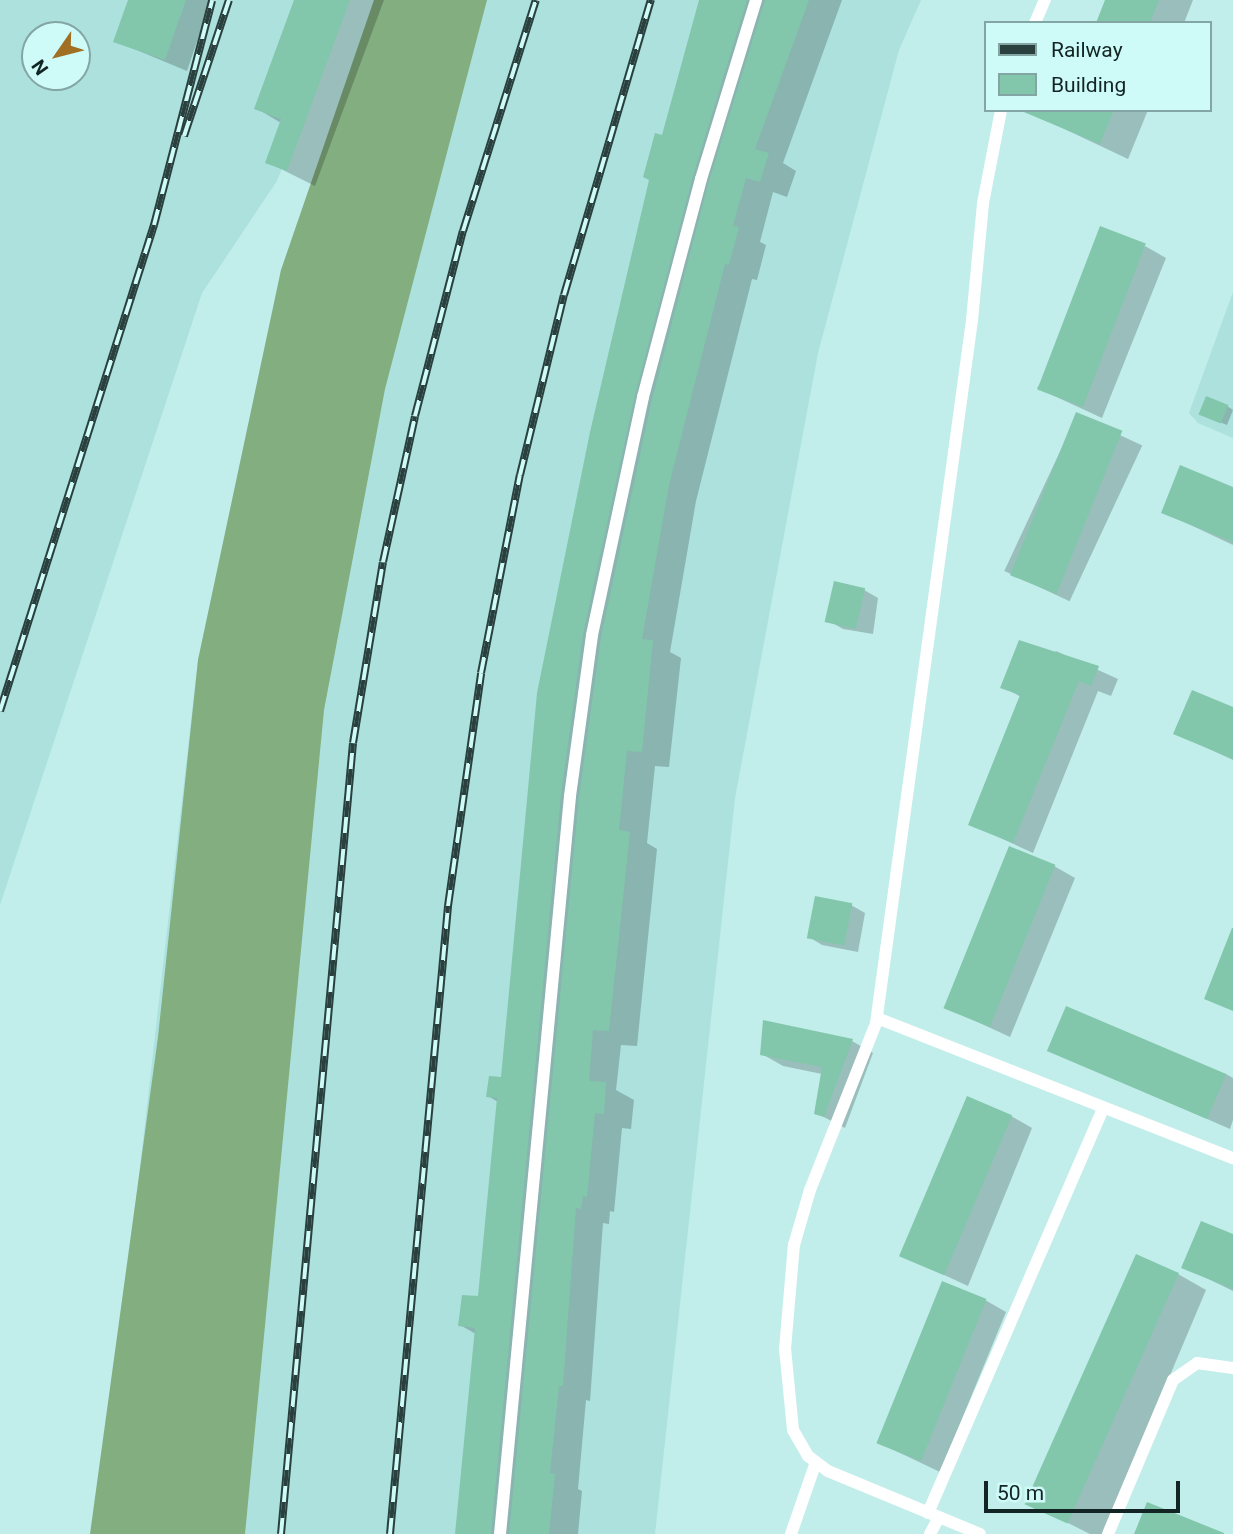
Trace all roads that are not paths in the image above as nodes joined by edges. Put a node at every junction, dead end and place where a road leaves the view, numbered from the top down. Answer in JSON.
{"nodes":[{"id":1,"x":756,"y":0,"type":"edge"},
{"id":2,"x":1045,"y":0,"type":"edge"},
{"id":3,"x":1036,"y":21,"type":"edge"},
{"id":4,"x":1001,"y":112,"type":"edge"},
{"id":5,"x":877,"y":1018,"type":"junction"},
{"id":6,"x":1103,"y":1108,"type":"junction"},
{"id":7,"x":1233,"y":1158,"type":"edge"},
{"id":8,"x":1233,"y":1368,"type":"edge"},
{"id":9,"x":816,"y":1462,"type":"junction"},
{"id":10,"x":933,"y":1515,"type":"junction"},
{"id":11,"x":500,"y":1534,"type":"edge"},
{"id":12,"x":791,"y":1534,"type":"edge"},
{"id":13,"x":930,"y":1534,"type":"edge"},
{"id":14,"x":980,"y":1534,"type":"edge"},
{"id":15,"x":1108,"y":1534,"type":"edge"}],
"edges":[{"from":1,"to":11,"type":"lane"},
{"from":2,"to":3,"type":"lane"},
{"from":4,"to":5,"type":"lane"},
{"from":5,"to":6,"type":"lane"},
{"from":5,"to":9,"type":"lane"},
{"from":6,"to":7,"type":"lane"},
{"from":6,"to":10,"type":"lane"},
{"from":8,"to":15,"type":"lane"},
{"from":9,"to":10,"type":"lane"},
{"from":9,"to":12,"type":"lane"},
{"from":10,"to":13,"type":"lane"},
{"from":10,"to":14,"type":"lane"}]}
